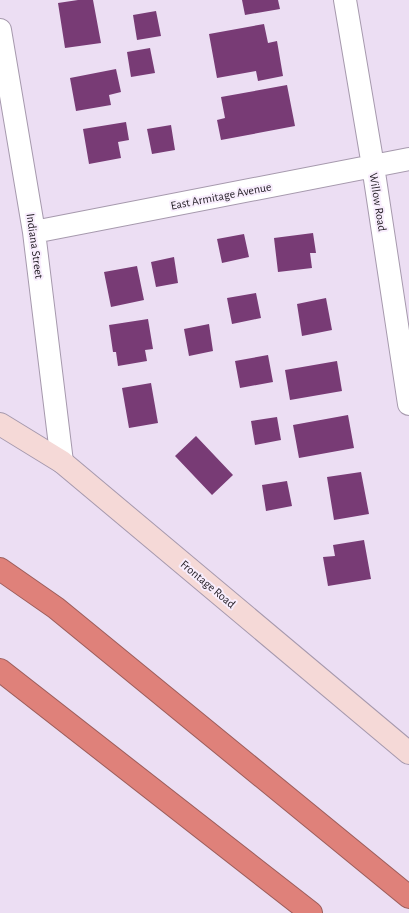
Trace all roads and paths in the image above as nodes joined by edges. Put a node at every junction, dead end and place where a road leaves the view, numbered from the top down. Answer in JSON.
{"nodes":[{"id":1,"x":345,"y":0,"type":"edge"},
{"id":2,"x":0,"y":30,"type":"edge"},
{"id":3,"x":409,"y":159,"type":"edge"},
{"id":4,"x":373,"y":166,"type":"junction"},
{"id":5,"x":34,"y":232,"type":"junction"},
{"id":6,"x":409,"y":404,"type":"edge"},
{"id":7,"x":0,"y":424,"type":"edge"},
{"id":8,"x":62,"y":462,"type":"junction"},
{"id":9,"x":0,"y":569,"type":"edge"},
{"id":10,"x":0,"y":670,"type":"edge"},
{"id":11,"x":409,"y":753,"type":"edge"},
{"id":12,"x":409,"y":897,"type":"edge"},
{"id":13,"x":311,"y":913,"type":"edge"}],
"edges":[{"from":1,"to":4,"type":"street","name":"Willow Road"},
{"from":2,"to":5,"type":"street","name":"Indiana Street"},
{"from":3,"to":4,"type":"street","name":"East Armitage Avenue"},
{"from":4,"to":5,"type":"street","name":"East Armitage Avenue"},
{"from":4,"to":6,"type":"street","name":"Willow Road"},
{"from":5,"to":8,"type":"street","name":"Indiana Street"},
{"from":7,"to":8,"type":"street","name":"Frontage Road"},
{"from":8,"to":11,"type":"street","name":"Frontage Road"},
{"from":9,"to":12,"type":"highway"},
{"from":10,"to":13,"type":"highway"}]}
